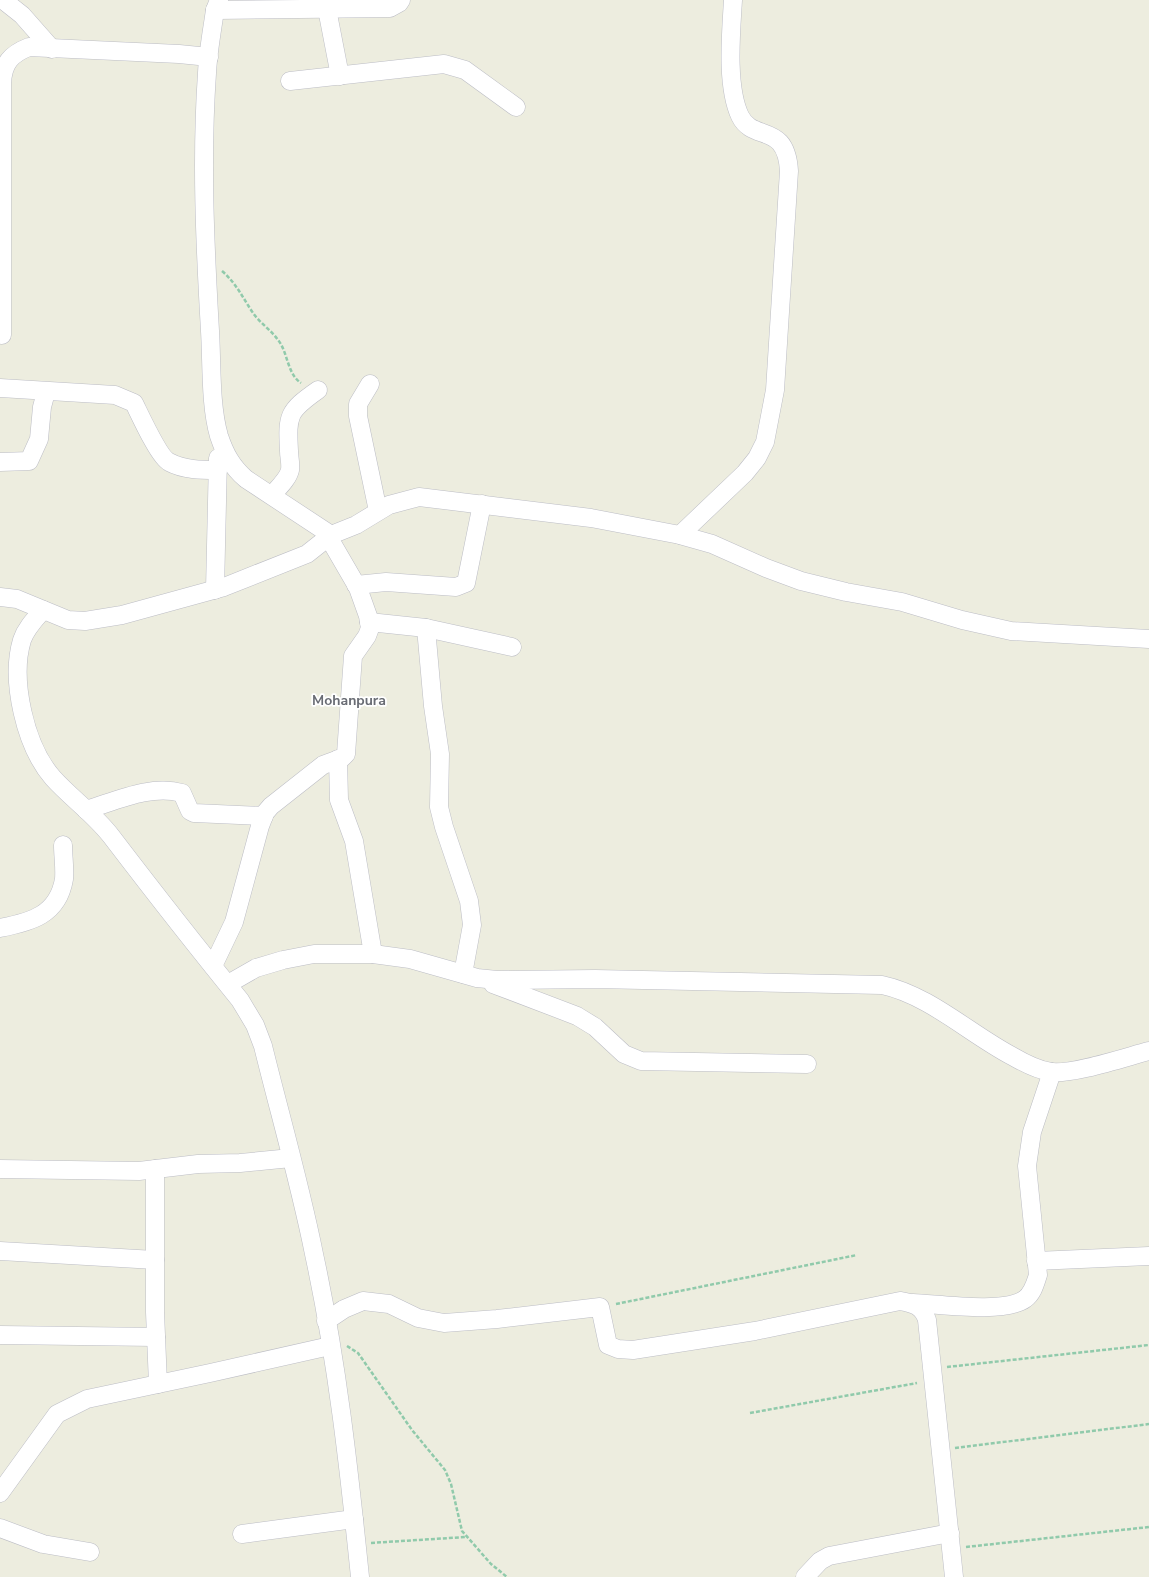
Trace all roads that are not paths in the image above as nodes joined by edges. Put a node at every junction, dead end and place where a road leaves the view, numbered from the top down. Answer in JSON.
{"nodes":[{"id":1,"x":3,"y":0,"type":"edge"},
{"id":2,"x":401,"y":0,"type":"edge"},
{"id":3,"x":733,"y":0,"type":"edge"},
{"id":4,"x":217,"y":5,"type":"edge"},
{"id":5,"x":327,"y":9,"type":"junction"},
{"id":6,"x":52,"y":49,"type":"junction"},
{"id":7,"x":209,"y":57,"type":"junction"},
{"id":8,"x":2,"y":67,"type":"edge"},
{"id":9,"x":340,"y":76,"type":"junction"},
{"id":10,"x":290,"y":81,"type":"dead end"},
{"id":11,"x":516,"y":107,"type":"dead end"},
{"id":12,"x":1,"y":240,"type":"edge"},
{"id":13,"x":2,"y":335,"type":"dead end"},
{"id":14,"x":370,"y":384,"type":"dead end"},
{"id":15,"x":0,"y":388,"type":"edge"},
{"id":16,"x":318,"y":390,"type":"road end"},
{"id":17,"x":46,"y":392,"type":"junction"},
{"id":18,"x":219,"y":435,"type":"junction"},
{"id":19,"x":0,"y":462,"type":"edge"},
{"id":20,"x":218,"y":470,"type":"junction"},
{"id":21,"x":272,"y":495,"type":"junction"},
{"id":22,"x":482,"y":504,"type":"junction"},
{"id":23,"x":378,"y":511,"type":"junction"},
{"id":24,"x":680,"y":535,"type":"junction"},
{"id":25,"x":330,"y":536,"type":"junction"},
{"id":26,"x":356,"y":585,"type":"junction"},
{"id":27,"x":215,"y":590,"type":"junction"},
{"id":28,"x":0,"y":597,"type":"edge"},
{"id":29,"x":43,"y":610,"type":"junction"},
{"id":30,"x":369,"y":622,"type":"junction"},
{"id":31,"x":426,"y":628,"type":"junction"},
{"id":32,"x":1149,"y":639,"type":"edge"},
{"id":33,"x":512,"y":647,"type":"dead end"},
{"id":34,"x":338,"y":759,"type":"junction"},
{"id":35,"x":86,"y":810,"type":"junction"},
{"id":36,"x":264,"y":816,"type":"junction"},
{"id":37,"x":63,"y":845,"type":"dead end"},
{"id":38,"x":0,"y":928,"type":"edge"},
{"id":39,"x":373,"y":954,"type":"junction"},
{"id":40,"x":213,"y":966,"type":"junction"},
{"id":41,"x":470,"y":976,"type":"junction"},
{"id":42,"x":228,"y":984,"type":"junction"},
{"id":43,"x":1149,"y":1051,"type":"edge"},
{"id":44,"x":807,"y":1064,"type":"dead end"},
{"id":45,"x":1052,"y":1072,"type":"junction"},
{"id":46,"x":291,"y":1158,"type":"junction"},
{"id":47,"x":0,"y":1169,"type":"edge"},
{"id":48,"x":155,"y":1169,"type":"junction"},
{"id":49,"x":0,"y":1252,"type":"edge"},
{"id":50,"x":1149,"y":1256,"type":"edge"},
{"id":51,"x":155,"y":1260,"type":"junction"},
{"id":52,"x":1036,"y":1261,"type":"junction"},
{"id":53,"x":913,"y":1303,"type":"junction"},
{"id":54,"x":326,"y":1321,"type":"junction"},
{"id":55,"x":0,"y":1335,"type":"edge"},
{"id":56,"x":156,"y":1336,"type":"junction"},
{"id":57,"x":330,"y":1346,"type":"junction"},
{"id":58,"x":158,"y":1384,"type":"junction"},
{"id":59,"x":0,"y":1493,"type":"edge"},
{"id":60,"x":354,"y":1519,"type":"junction"},
{"id":61,"x":0,"y":1528,"type":"edge"},
{"id":62,"x":242,"y":1534,"type":"dead end"},
{"id":63,"x":951,"y":1541,"type":"junction"},
{"id":64,"x":90,"y":1552,"type":"dead end"},
{"id":65,"x":360,"y":1577,"type":"edge"},
{"id":66,"x":805,"y":1577,"type":"edge"},
{"id":67,"x":954,"y":1577,"type":"edge"}],
"edges":[{"from":1,"to":6,"type":"street"},
{"from":2,"to":5,"type":"street"},
{"from":3,"to":24,"type":"street"},
{"from":4,"to":5,"type":"street"},
{"from":4,"to":7,"type":"street"},
{"from":5,"to":9,"type":"street"},
{"from":6,"to":7,"type":"street"},
{"from":6,"to":8,"type":"street"},
{"from":7,"to":18,"type":"street"},
{"from":8,"to":12,"type":"street"},
{"from":9,"to":10,"type":"street"},
{"from":9,"to":11,"type":"street"},
{"from":12,"to":13,"type":"street"},
{"from":14,"to":23,"type":"street"},
{"from":15,"to":17,"type":"street"},
{"from":16,"to":21,"type":"street"},
{"from":17,"to":19,"type":"street"},
{"from":17,"to":20,"type":"street"},
{"from":18,"to":20,"type":"street"},
{"from":18,"to":21,"type":"street"},
{"from":20,"to":27,"type":"street"},
{"from":21,"to":25,"type":"street"},
{"from":22,"to":23,"type":"street"},
{"from":22,"to":24,"type":"street"},
{"from":22,"to":26,"type":"street"},
{"from":23,"to":25,"type":"street"},
{"from":24,"to":32,"type":"street"},
{"from":25,"to":26,"type":"street"},
{"from":25,"to":27,"type":"street"},
{"from":26,"to":30,"type":"street"},
{"from":27,"to":29,"type":"street"},
{"from":28,"to":29,"type":"street"},
{"from":29,"to":35,"type":"street"},
{"from":30,"to":31,"type":"street"},
{"from":30,"to":34,"type":"street"},
{"from":31,"to":33,"type":"street"},
{"from":31,"to":41,"type":"street"},
{"from":34,"to":36,"type":"street"},
{"from":34,"to":39,"type":"street"},
{"from":35,"to":36,"type":"street"},
{"from":35,"to":40,"type":"street"},
{"from":36,"to":40,"type":"street"},
{"from":37,"to":38,"type":"street"},
{"from":39,"to":41,"type":"street"},
{"from":39,"to":42,"type":"street"},
{"from":40,"to":42,"type":"street"},
{"from":41,"to":44,"type":"street"},
{"from":41,"to":45,"type":"street"},
{"from":42,"to":46,"type":"street"},
{"from":43,"to":45,"type":"street"},
{"from":45,"to":52,"type":"street"},
{"from":46,"to":48,"type":"street"},
{"from":46,"to":54,"type":"street"},
{"from":47,"to":48,"type":"street"},
{"from":48,"to":51,"type":"street"},
{"from":49,"to":51,"type":"street"},
{"from":50,"to":52,"type":"street"},
{"from":51,"to":56,"type":"street"},
{"from":52,"to":53,"type":"street"},
{"from":53,"to":54,"type":"street"},
{"from":53,"to":63,"type":"street"},
{"from":54,"to":57,"type":"street"},
{"from":55,"to":56,"type":"street"},
{"from":56,"to":58,"type":"street"},
{"from":57,"to":58,"type":"street"},
{"from":57,"to":60,"type":"street"},
{"from":58,"to":59,"type":"street"},
{"from":60,"to":62,"type":"street"},
{"from":60,"to":65,"type":"street"},
{"from":61,"to":64,"type":"street"},
{"from":63,"to":66,"type":"street"},
{"from":63,"to":67,"type":"street"}]}
